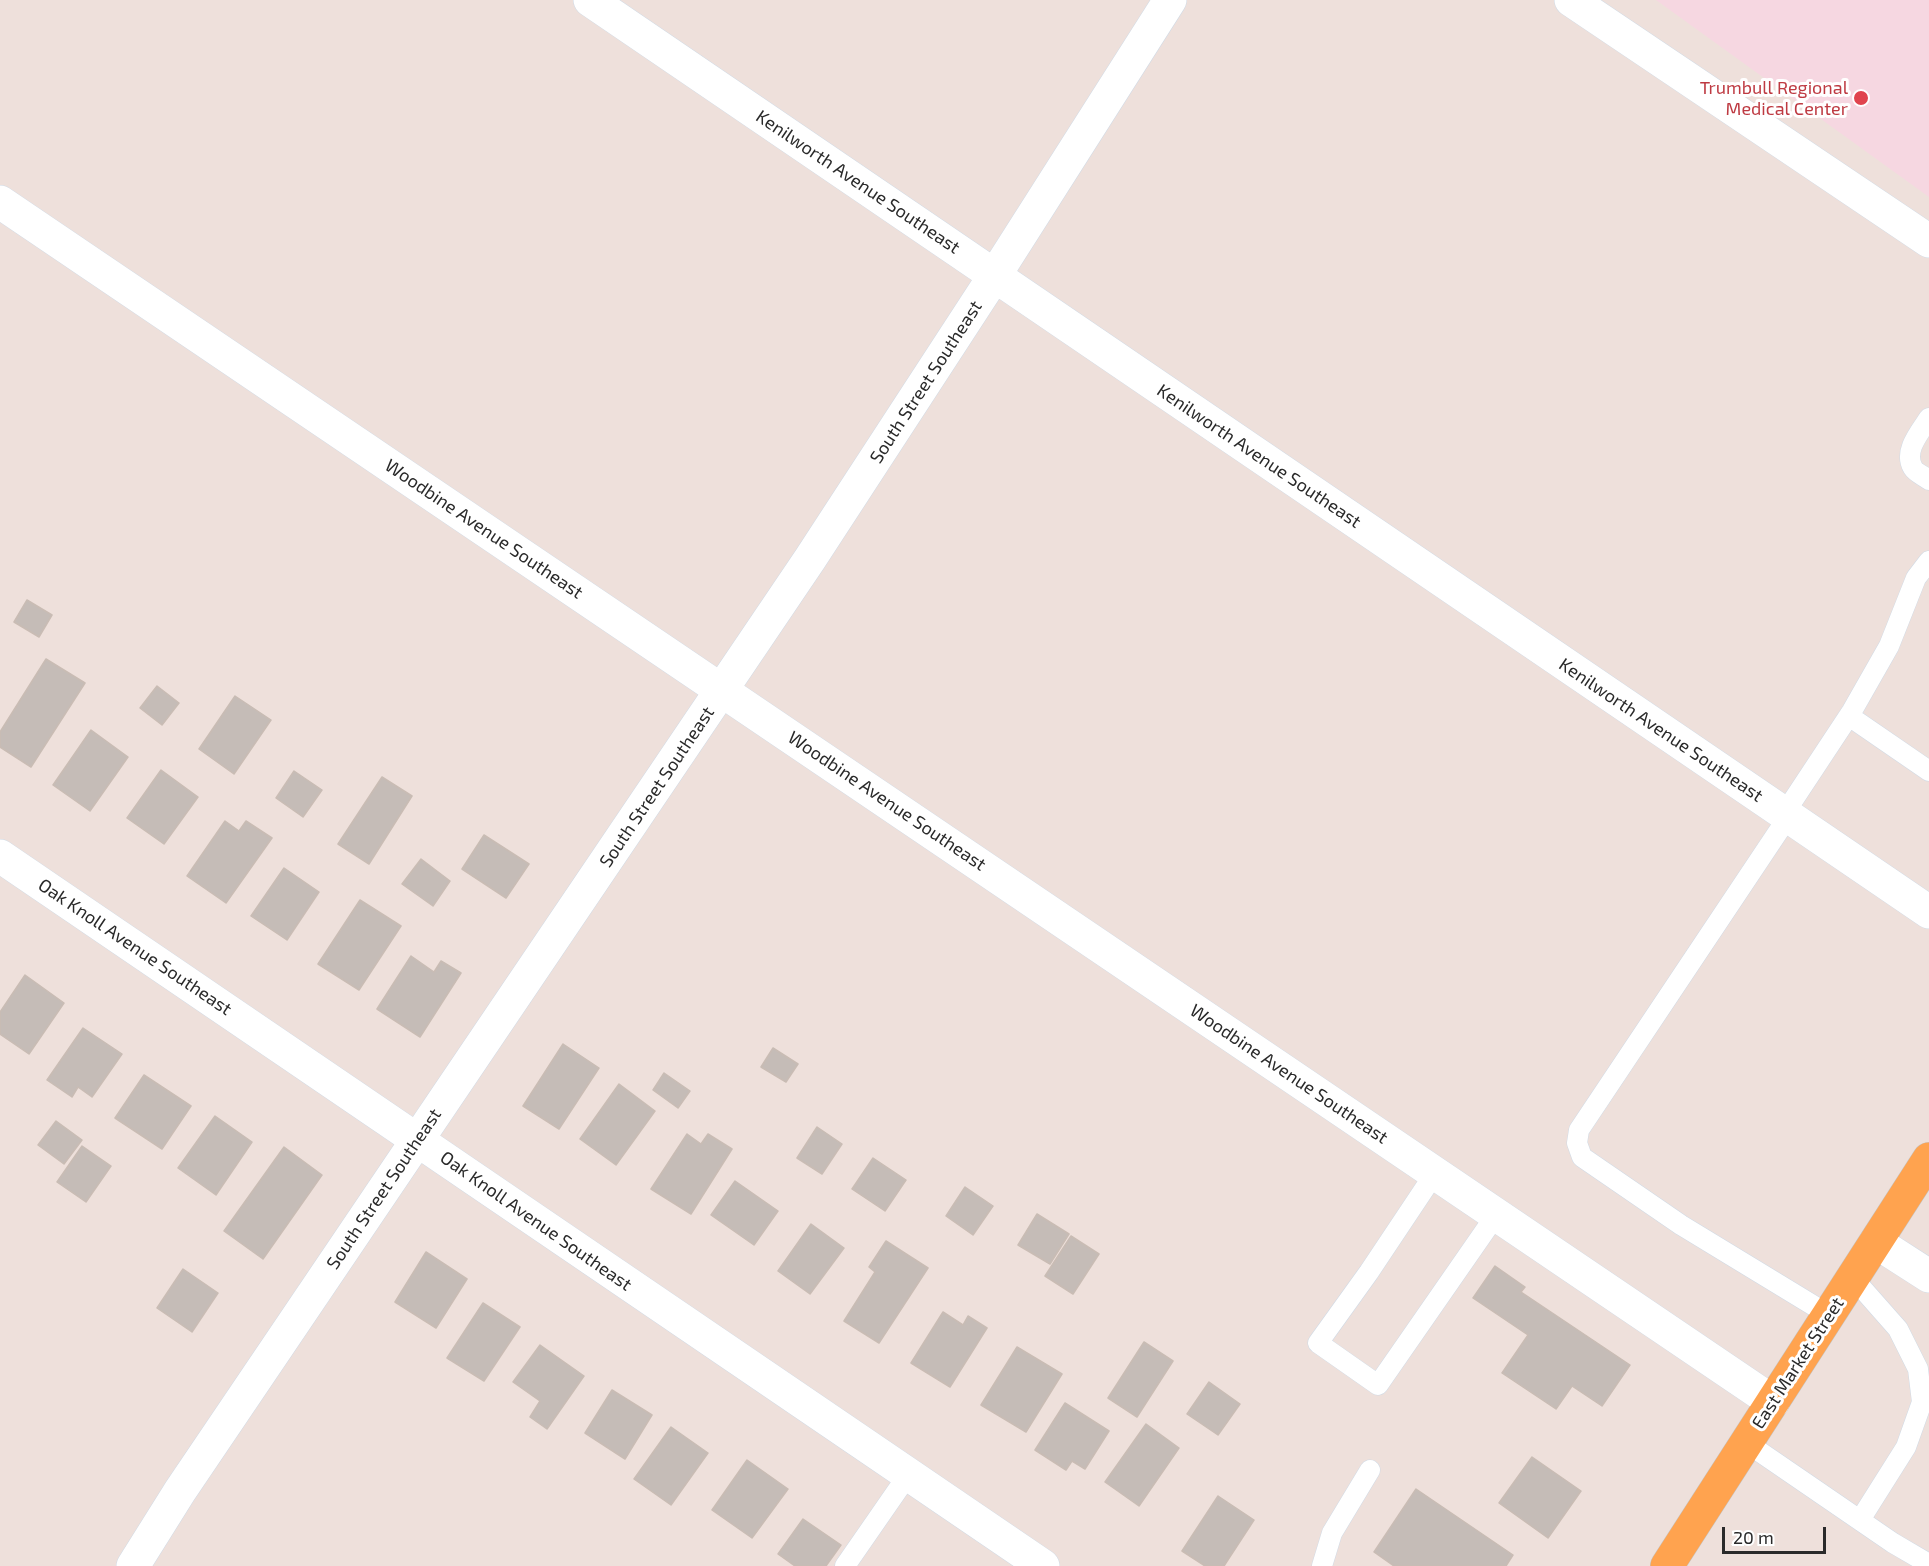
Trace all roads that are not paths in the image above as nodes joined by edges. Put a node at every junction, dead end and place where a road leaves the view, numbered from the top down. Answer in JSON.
{"nodes":[{"id":1,"x":590,"y":0,"type":"edge"},
{"id":2,"x":1170,"y":0,"type":"edge"},
{"id":3,"x":1571,"y":0,"type":"edge"},
{"id":4,"x":0,"y":202,"type":"edge"},
{"id":5,"x":1929,"y":242,"type":"edge"},
{"id":6,"x":995,"y":275,"type":"junction"},
{"id":7,"x":1929,"y":418,"type":"edge"},
{"id":8,"x":1929,"y":480,"type":"edge"},
{"id":9,"x":1929,"y":561,"type":"edge"},
{"id":10,"x":722,"y":690,"type":"junction"},
{"id":11,"x":1849,"y":716,"type":"junction"},
{"id":12,"x":1929,"y":771,"type":"edge"},
{"id":13,"x":1786,"y":816,"type":"junction"},
{"id":14,"x":0,"y":856,"type":"edge"},
{"id":15,"x":1929,"y":912,"type":"edge"},
{"id":16,"x":417,"y":1140,"type":"junction"},
{"id":17,"x":1929,"y":1159,"type":"edge"},
{"id":18,"x":1435,"y":1173,"type":"junction"},
{"id":19,"x":1496,"y":1215,"type":"junction"},
{"id":20,"x":1876,"y":1242,"type":"junction"},
{"id":21,"x":1929,"y":1276,"type":"edge"},
{"id":22,"x":1853,"y":1278,"type":"junction"},
{"id":23,"x":1829,"y":1316,"type":"junction"},
{"id":24,"x":1773,"y":1402,"type":"junction"},
{"id":25,"x":1747,"y":1443,"type":"junction"},
{"id":26,"x":1370,"y":1470,"type":"dead end"},
{"id":27,"x":908,"y":1475,"type":"junction"},
{"id":28,"x":1860,"y":1520,"type":"junction"},
{"id":29,"x":1929,"y":1564,"type":"edge"},
{"id":30,"x":133,"y":1566,"type":"edge"},
{"id":31,"x":845,"y":1566,"type":"edge"},
{"id":32,"x":1043,"y":1566,"type":"edge"},
{"id":33,"x":1322,"y":1566,"type":"edge"},
{"id":34,"x":1667,"y":1566,"type":"edge"}],
"edges":[{"from":1,"to":6,"type":"street","name":"Kenilworth Avenue Southeast"},
{"from":2,"to":6,"type":"street","name":"South Street Southeast"},
{"from":3,"to":5,"type":"street"},
{"from":4,"to":10,"type":"street","name":"Woodbine Avenue Southeast"},
{"from":6,"to":10,"type":"street","name":"South Street Southeast"},
{"from":6,"to":13,"type":"street","name":"Kenilworth Avenue Southeast"},
{"from":7,"to":8,"type":"lane"},
{"from":9,"to":11,"type":"lane"},
{"from":10,"to":16,"type":"street","name":"South Street Southeast"},
{"from":10,"to":18,"type":"street","name":"Woodbine Avenue Southeast"},
{"from":11,"to":12,"type":"lane"},
{"from":11,"to":13,"type":"lane"},
{"from":13,"to":15,"type":"street","name":"Kenilworth Avenue Southeast"},
{"from":13,"to":23,"type":"lane"},
{"from":14,"to":16,"type":"street","name":"Oak Knoll Avenue Southeast"},
{"from":16,"to":27,"type":"street","name":"Oak Knoll Avenue Southeast"},
{"from":16,"to":30,"type":"street","name":"South Street Southeast"},
{"from":17,"to":20,"type":"main road","name":"East Market Street"},
{"from":18,"to":19,"type":"street","name":"Woodbine Avenue Southeast"},
{"from":18,"to":19,"type":"lane"},
{"from":19,"to":24,"type":"street","name":"Woodbine Avenue Southeast"},
{"from":20,"to":21,"type":"street"},
{"from":20,"to":22,"type":"main road","name":"East Market Street"},
{"from":22,"to":23,"type":"main road","name":"East Market Street"},
{"from":22,"to":28,"type":"lane"},
{"from":23,"to":24,"type":"main road","name":"East Market Street"},
{"from":24,"to":25,"type":"main road","name":"East Market Street"},
{"from":25,"to":28,"type":"lane"},
{"from":25,"to":34,"type":"main road","name":"East Market Street"},
{"from":26,"to":33,"type":"lane"},
{"from":27,"to":31,"type":"lane"},
{"from":27,"to":32,"type":"street","name":"Oak Knoll Avenue Southeast"},
{"from":28,"to":29,"type":"lane"}]}
